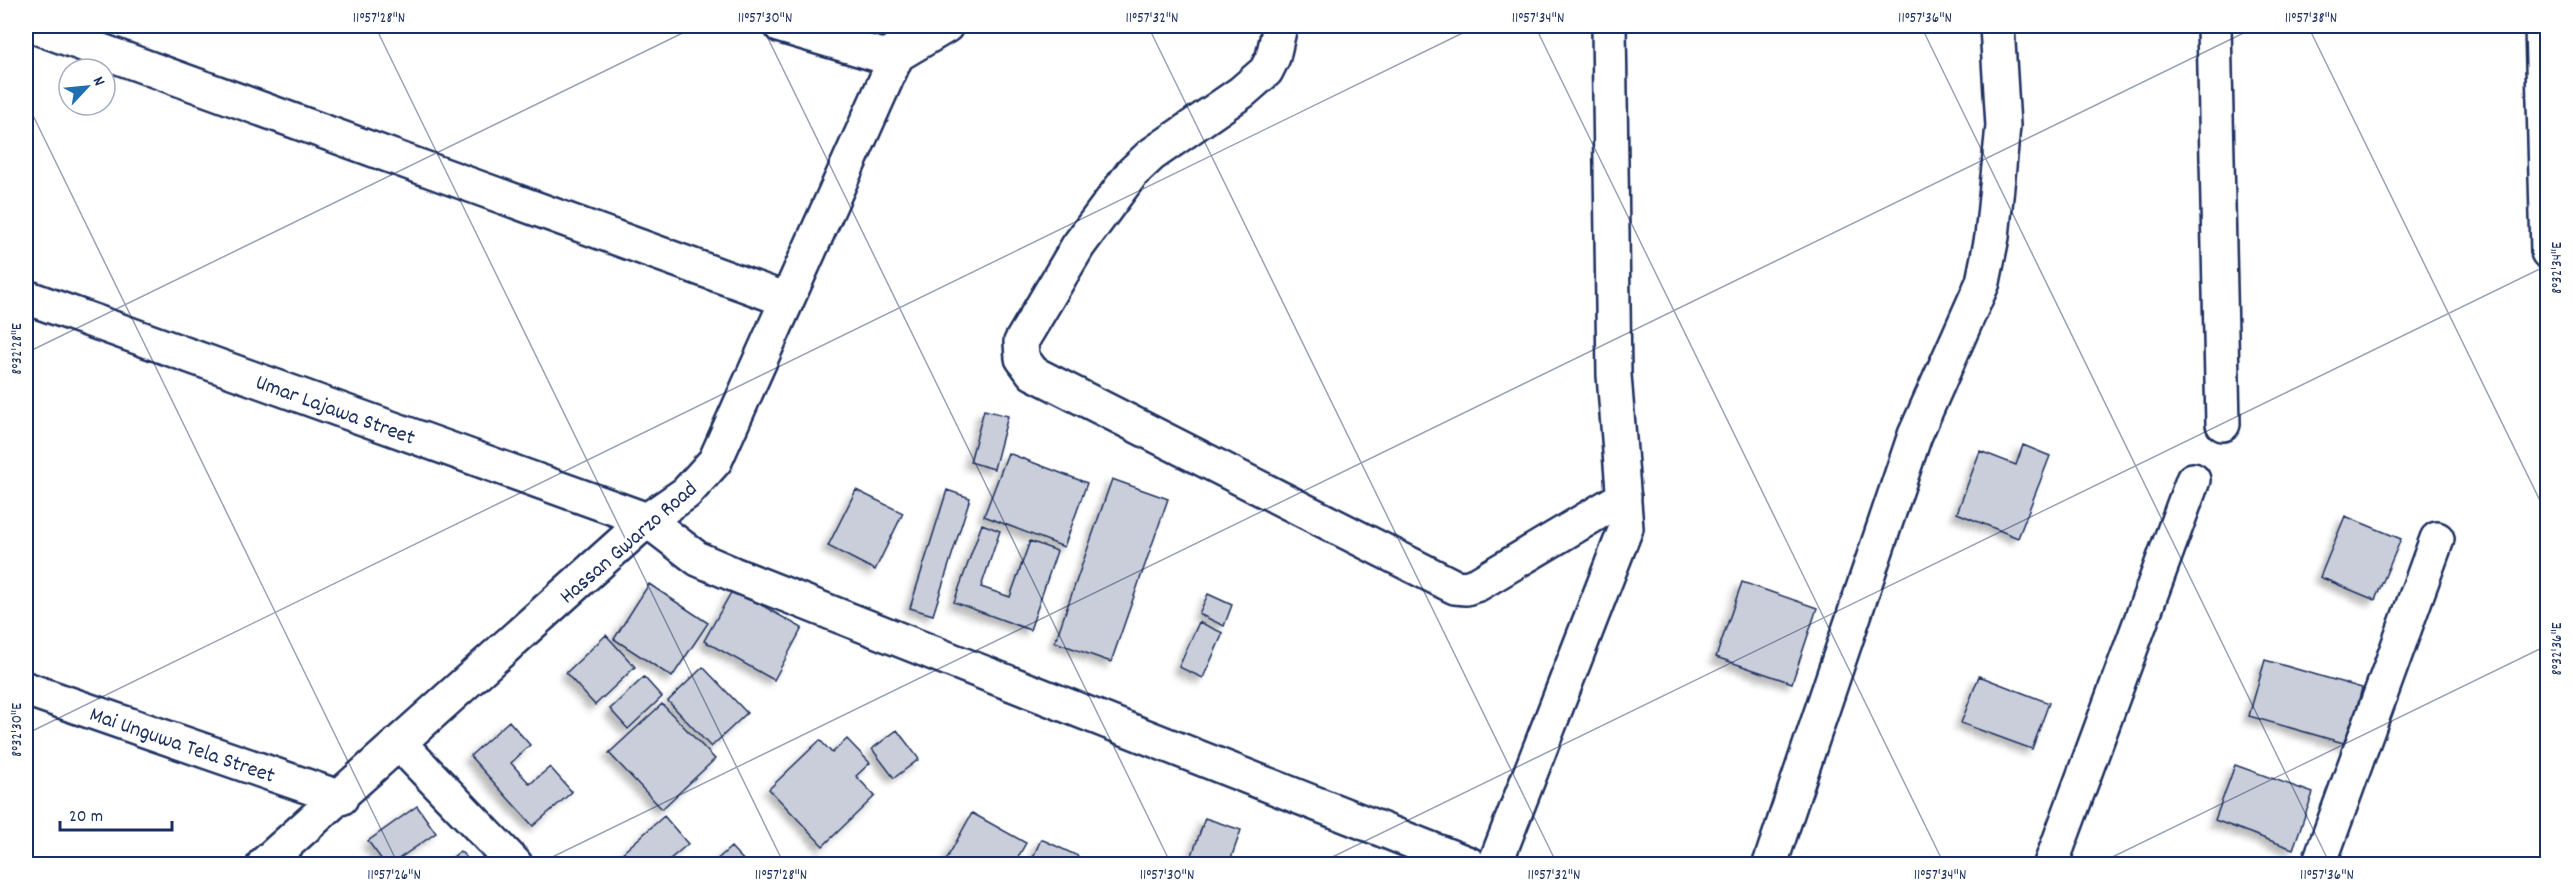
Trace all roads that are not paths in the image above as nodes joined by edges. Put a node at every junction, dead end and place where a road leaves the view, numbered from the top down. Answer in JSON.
{"nodes":[{"id":1,"x":33,"y":26,"type":"edge"},
{"id":2,"x":782,"y":26,"type":"edge"},
{"id":3,"x":946,"y":26,"type":"edge"},
{"id":4,"x":1280,"y":26,"type":"edge"},
{"id":5,"x":1609,"y":26,"type":"edge"},
{"id":6,"x":1997,"y":26,"type":"edge"},
{"id":7,"x":2214,"y":26,"type":"edge"},
{"id":8,"x":2542,"y":26,"type":"edge"},
{"id":9,"x":901,"y":40,"type":"edge"},
{"id":10,"x":2547,"y":252,"type":"edge"},
{"id":11,"x":26,"y":297,"type":"edge"},
{"id":12,"x":787,"y":300,"type":"junction"},
{"id":13,"x":2223,"y":424,"type":"dead end"},
{"id":14,"x":2193,"y":480,"type":"dead end"},
{"id":15,"x":1624,"y":498,"type":"junction"},
{"id":16,"x":647,"y":520,"type":"junction"},
{"id":17,"x":2436,"y":539,"type":"dead end"},
{"id":18,"x":26,"y":689,"type":"edge"},
{"id":19,"x":399,"y":743,"type":"junction"},
{"id":20,"x":341,"y":798,"type":"junction"},
{"id":21,"x":1433,"y":858,"type":"edge"},
{"id":22,"x":264,"y":864,"type":"edge"},
{"id":23,"x":515,"y":864,"type":"edge"},
{"id":24,"x":1469,"y":864,"type":"edge"},
{"id":25,"x":1495,"y":864,"type":"edge"},
{"id":26,"x":1770,"y":864,"type":"edge"},
{"id":27,"x":2051,"y":864,"type":"edge"},
{"id":28,"x":2319,"y":864,"type":"edge"}],
"edges":[{"from":1,"to":12,"type":"street"},
{"from":2,"to":9,"type":"street"},
{"from":3,"to":9,"type":"street"},
{"from":4,"to":15,"type":"street"},
{"from":5,"to":15,"type":"street"},
{"from":6,"to":26,"type":"street"},
{"from":7,"to":13,"type":"street"},
{"from":8,"to":10,"type":"street"},
{"from":9,"to":12,"type":"street","name":"Hassan Gwarzo Road"},
{"from":11,"to":16,"type":"street","name":"Umar Lajawa Street"},
{"from":12,"to":16,"type":"street","name":"Hassan Gwarzo Road"},
{"from":14,"to":27,"type":"street"},
{"from":15,"to":25,"type":"street"},
{"from":16,"to":19,"type":"street","name":"Hassan Gwarzo Road"},
{"from":16,"to":21,"type":"street","name":"Umar Lajawa Street"},
{"from":17,"to":28,"type":"street"},
{"from":18,"to":20,"type":"street","name":"Mai Unguwa Tela Street"},
{"from":19,"to":20,"type":"street","name":"Hassan Gwarzo Road"},
{"from":19,"to":23,"type":"street"},
{"from":20,"to":22,"type":"street","name":"Hassan Gwarzo Road"},
{"from":21,"to":24,"type":"street","name":"Umar Lajawa Street"}]}
